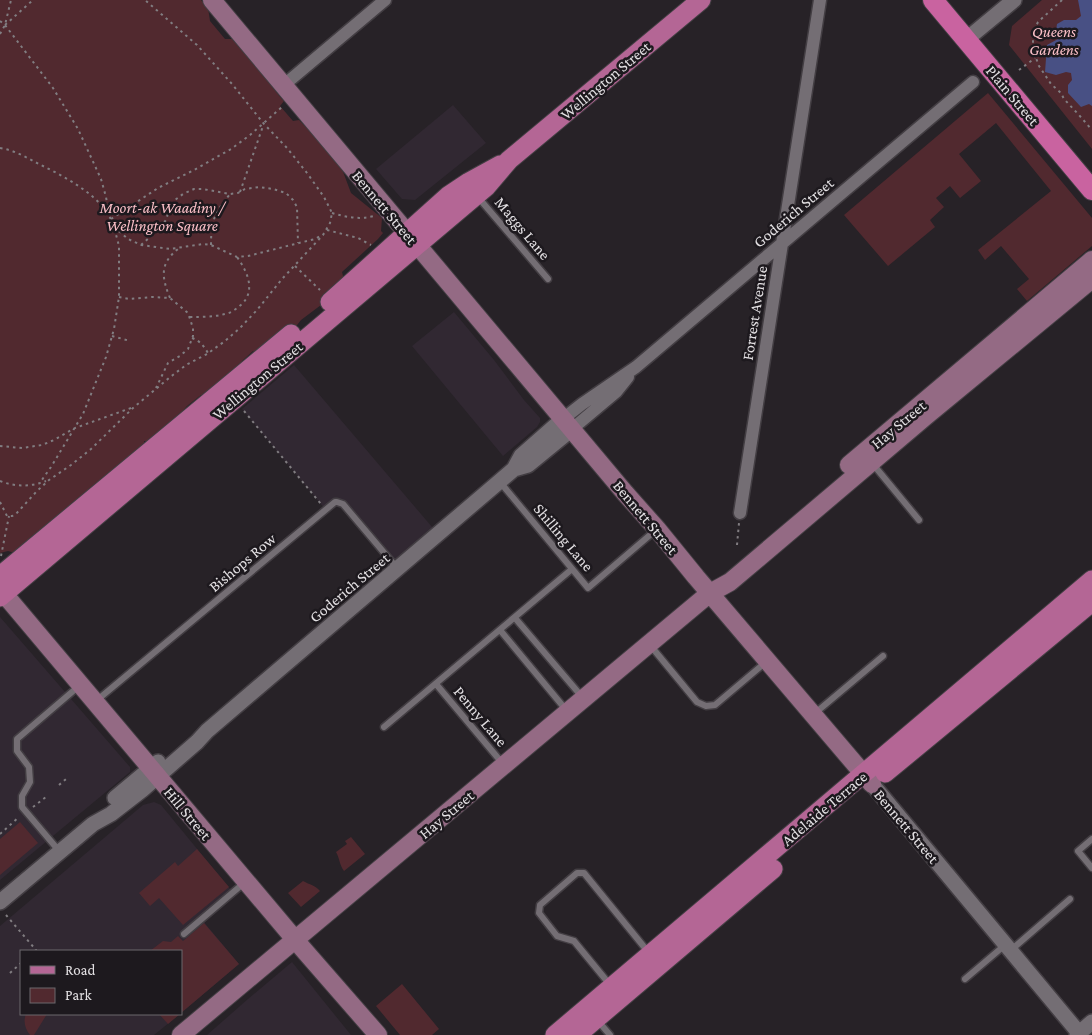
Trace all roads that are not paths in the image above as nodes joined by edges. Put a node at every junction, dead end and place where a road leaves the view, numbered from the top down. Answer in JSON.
{"nodes":[{"id":1,"x":212,"y":0,"type":"edge"},
{"id":2,"x":385,"y":0,"type":"edge"},
{"id":3,"x":701,"y":0,"type":"edge"},
{"id":4,"x":820,"y":0,"type":"edge"},
{"id":5,"x":933,"y":0,"type":"edge"},
{"id":6,"x":948,"y":0,"type":"edge"},
{"id":7,"x":1014,"y":0,"type":"edge"},
{"id":8,"x":971,"y":36,"type":"junction"},
{"id":9,"x":972,"y":82,"type":"dead end"},
{"id":10,"x":284,"y":85,"type":"junction"},
{"id":11,"x":509,"y":160,"type":"junction"},
{"id":12,"x":1092,"y":171,"type":"edge"},
{"id":13,"x":1092,"y":190,"type":"edge"},
{"id":14,"x":477,"y":195,"type":"junction"},
{"id":15,"x":412,"y":239,"type":"junction"},
{"id":16,"x":781,"y":246,"type":"junction"},
{"id":17,"x":1092,"y":260,"type":"edge"},
{"id":18,"x":548,"y":279,"type":"dead end"},
{"id":19,"x":1092,"y":279,"type":"edge"},
{"id":20,"x":568,"y":424,"type":"junction"},
{"id":21,"x":871,"y":462,"type":"junction"},
{"id":22,"x":500,"y":481,"type":"junction"},
{"id":23,"x":740,"y":513,"type":"road end"},
{"id":24,"x":919,"y":520,"type":"dead end"},
{"id":25,"x":657,"y":529,"type":"junction"},
{"id":26,"x":398,"y":568,"type":"junction"},
{"id":27,"x":572,"y":569,"type":"junction"},
{"id":28,"x":1092,"y":580,"type":"edge"},
{"id":29,"x":1,"y":589,"type":"edge"},
{"id":30,"x":710,"y":593,"type":"junction"},
{"id":31,"x":1092,"y":602,"type":"edge"},
{"id":32,"x":515,"y":618,"type":"junction"},
{"id":33,"x":500,"y":630,"type":"junction"},
{"id":34,"x":649,"y":644,"type":"junction"},
{"id":35,"x":883,"y":656,"type":"dead end"},
{"id":36,"x":767,"y":661,"type":"junction"},
{"id":37,"x":436,"y":684,"type":"junction"},
{"id":38,"x":81,"y":685,"type":"junction"},
{"id":39,"x":584,"y":699,"type":"junction"},
{"id":40,"x":95,"y":702,"type":"junction"},
{"id":41,"x":568,"y":712,"type":"junction"},
{"id":42,"x":813,"y":715,"type":"junction"},
{"id":43,"x":384,"y":727,"type":"dead end"},
{"id":44,"x":504,"y":765,"type":"junction"},
{"id":45,"x":154,"y":772,"type":"junction"},
{"id":46,"x":868,"y":780,"type":"junction"},
{"id":47,"x":1092,"y":839,"type":"edge"},
{"id":48,"x":60,"y":852,"type":"junction"},
{"id":49,"x":1092,"y":868,"type":"edge"},
{"id":50,"x":246,"y":881,"type":"junction"},
{"id":51,"x":1070,"y":899,"type":"dead end"},
{"id":52,"x":3,"y":908,"type":"edge"},
{"id":53,"x":184,"y":934,"type":"dead end"},
{"id":54,"x":295,"y":940,"type":"junction"},
{"id":55,"x":1008,"y":948,"type":"junction"},
{"id":56,"x":651,"y":955,"type":"junction"},
{"id":57,"x":965,"y":979,"type":"dead end"},
{"id":58,"x":612,"y":987,"type":"junction"},
{"id":59,"x":592,"y":1014,"type":"junction"},
{"id":60,"x":1092,"y":1022,"type":"edge"},
{"id":61,"x":1078,"y":1034,"type":"edge"},
{"id":62,"x":181,"y":1035,"type":"edge"},
{"id":63,"x":378,"y":1035,"type":"edge"},
{"id":64,"x":556,"y":1035,"type":"edge"},
{"id":65,"x":577,"y":1035,"type":"edge"},
{"id":66,"x":610,"y":1035,"type":"edge"}],
"edges":[{"from":1,"to":10,"type":"main road","name":"Bennett Street"},
{"from":2,"to":10,"type":"street"},
{"from":3,"to":11,"type":"main road","name":"Wellington Street"},
{"from":4,"to":16,"type":"street","name":"Forrest Avenue"},
{"from":5,"to":8,"type":"highway","name":"Plain Street"},
{"from":6,"to":8,"type":"highway","name":"Plain Street"},
{"from":7,"to":8,"type":"street"},
{"from":8,"to":12,"type":"highway","name":"Plain Street"},
{"from":8,"to":13,"type":"highway","name":"Plain Street"},
{"from":9,"to":16,"type":"street","name":"Goderich Street"},
{"from":10,"to":15,"type":"main road","name":"Bennett Street"},
{"from":11,"to":14,"type":"main road","name":"Wellington Street"},
{"from":11,"to":15,"type":"main road","name":"Wellington Street"},
{"from":14,"to":15,"type":"main road","name":"Wellington Street"},
{"from":14,"to":18,"type":"lane","name":"Maggs Lane"},
{"from":15,"to":20,"type":"main road","name":"Bennett Street"},
{"from":15,"to":29,"type":"main road","name":"Wellington Street"},
{"from":16,"to":20,"type":"street","name":"Goderich Street"},
{"from":16,"to":23,"type":"street","name":"Forrest Avenue"},
{"from":17,"to":30,"type":"main road","name":"Hay Street"},
{"from":19,"to":21,"type":"main road","name":"Hay Street"},
{"from":20,"to":22,"type":"street","name":"Goderich Street"},
{"from":20,"to":25,"type":"main road","name":"Bennett Street"},
{"from":21,"to":24,"type":"lane"},
{"from":21,"to":30,"type":"main road","name":"Hay Street"},
{"from":22,"to":26,"type":"street","name":"Goderich Street"},
{"from":22,"to":27,"type":"lane","name":"Shilling Lane"},
{"from":25,"to":27,"type":"lane","name":"Shilling Lane"},
{"from":25,"to":30,"type":"main road","name":"Bennett Street"},
{"from":26,"to":40,"type":"lane","name":"Bishops Row"},
{"from":26,"to":45,"type":"street","name":"Goderich Street"},
{"from":27,"to":32,"type":"lane"},
{"from":28,"to":46,"type":"main road","name":"Adelaide Terrace"},
{"from":29,"to":38,"type":"main road","name":"Hill Street"},
{"from":30,"to":34,"type":"main road","name":"Hay Street"},
{"from":30,"to":36,"type":"main road","name":"Bennett Street"},
{"from":31,"to":46,"type":"main road","name":"Adelaide Terrace"},
{"from":32,"to":33,"type":"lane"},
{"from":32,"to":39,"type":"lane"},
{"from":33,"to":37,"type":"lane"},
{"from":33,"to":41,"type":"lane"},
{"from":34,"to":36,"type":"lane"},
{"from":34,"to":39,"type":"main road","name":"Hay Street"},
{"from":35,"to":42,"type":"lane"},
{"from":36,"to":42,"type":"main road","name":"Bennett Street"},
{"from":37,"to":43,"type":"lane"},
{"from":37,"to":44,"type":"lane","name":"Penny Lane"},
{"from":38,"to":40,"type":"main road","name":"Hill Street"},
{"from":38,"to":48,"type":"lane"},
{"from":39,"to":41,"type":"main road","name":"Hay Street"},
{"from":40,"to":45,"type":"main road","name":"Hill Street"},
{"from":41,"to":44,"type":"main road","name":"Hay Street"},
{"from":42,"to":46,"type":"main road","name":"Bennett Street"},
{"from":44,"to":54,"type":"main road","name":"Hay Street"},
{"from":45,"to":48,"type":"street","name":"Goderich Street"},
{"from":45,"to":50,"type":"main road","name":"Hill Street"},
{"from":46,"to":55,"type":"street","name":"Bennett Street"},
{"from":46,"to":56,"type":"main road","name":"Adelaide Terrace"},
{"from":46,"to":59,"type":"main road","name":"Adelaide Terrace"},
{"from":47,"to":49,"type":"lane"},
{"from":48,"to":52,"type":"street","name":"Goderich Street"},
{"from":50,"to":53,"type":"lane"},
{"from":50,"to":54,"type":"main road","name":"Hill Street"},
{"from":51,"to":55,"type":"lane"},
{"from":54,"to":62,"type":"main road","name":"Hay Street"},
{"from":54,"to":63,"type":"main road","name":"Hill Street"},
{"from":55,"to":57,"type":"lane"},
{"from":55,"to":61,"type":"street","name":"Bennett Street"},
{"from":56,"to":58,"type":"main road","name":"Adelaide Terrace"},
{"from":56,"to":58,"type":"lane"},
{"from":58,"to":59,"type":"main road","name":"Adelaide Terrace"},
{"from":59,"to":64,"type":"main road","name":"Adelaide Terrace"},
{"from":59,"to":65,"type":"main road","name":"Adelaide Terrace"},
{"from":59,"to":66,"type":"lane"},
{"from":60,"to":61,"type":"street"}]}
